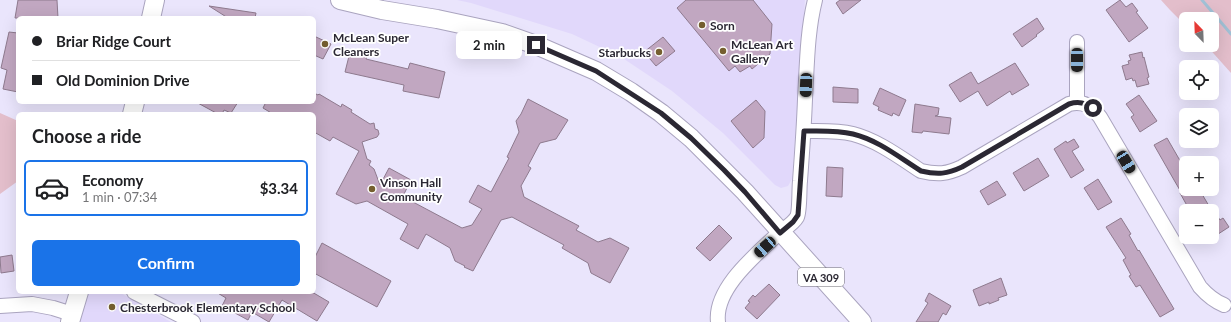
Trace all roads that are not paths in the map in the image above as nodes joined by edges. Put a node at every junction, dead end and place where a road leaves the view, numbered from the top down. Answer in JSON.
{"nodes":[{"id":1,"x":155,"y":0,"type":"edge"},
{"id":2,"x":340,"y":0,"type":"edge"},
{"id":3,"x":815,"y":0,"type":"edge"},
{"id":4,"x":151,"y":16,"type":"edge"},
{"id":5,"x":1077,"y":42,"type":"dead end"},
{"id":6,"x":1077,"y":102,"type":"junction"},
{"id":7,"x":804,"y":131,"type":"junction"},
{"id":8,"x":780,"y":233,"type":"junction"},
{"id":9,"x":78,"y":294,"type":"edge"},
{"id":10,"x":138,"y":294,"type":"edge"},
{"id":11,"x":1224,"y":305,"type":"dead end"},
{"id":12,"x":0,"y":306,"type":"edge"},
{"id":13,"x":71,"y":318,"type":"edge"},
{"id":14,"x":193,"y":322,"type":"edge"},
{"id":15,"x":718,"y":322,"type":"edge"},
{"id":16,"x":862,"y":322,"type":"edge"}],
"edges":[{"from":1,"to":4,"type":"main road"},
{"from":2,"to":8,"type":"main road","number":"VA 309"},
{"from":3,"to":7,"type":"street"},
{"from":5,"to":6,"type":"street"},
{"from":6,"to":7,"type":"street"},
{"from":6,"to":11,"type":"street"},
{"from":7,"to":8,"type":"street"},
{"from":8,"to":15,"type":"street"},
{"from":8,"to":16,"type":"main road","number":"VA 309"},
{"from":9,"to":13,"type":"main road"},
{"from":10,"to":14,"type":"street"},
{"from":12,"to":13,"type":"street"}]}
